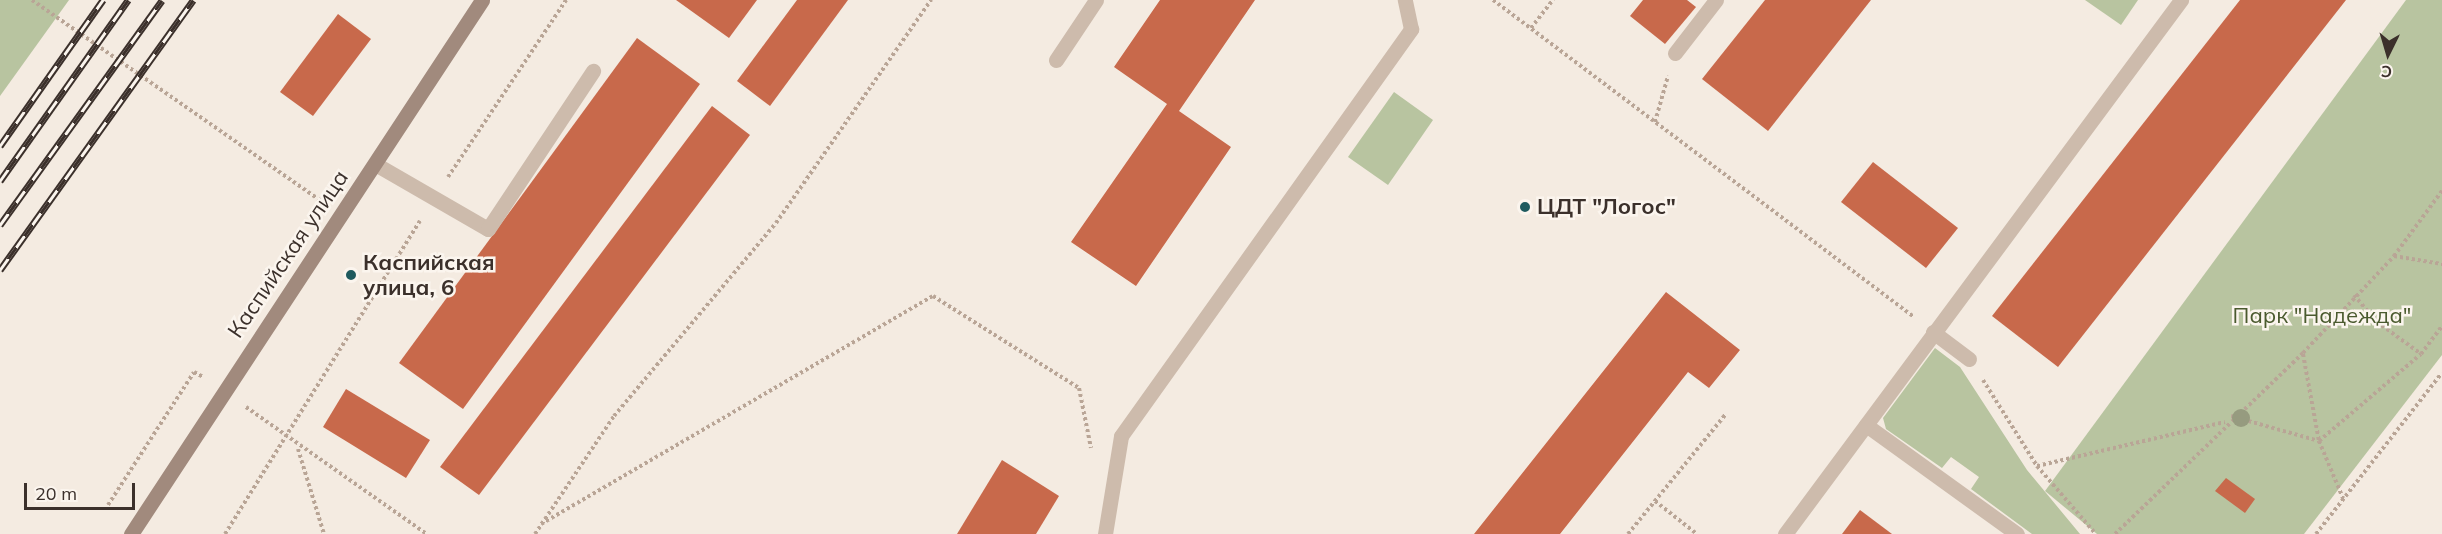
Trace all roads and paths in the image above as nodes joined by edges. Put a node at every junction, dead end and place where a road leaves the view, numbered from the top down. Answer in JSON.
{"nodes":[{"id":1,"x":32,"y":0,"type":"edge"},
{"id":2,"x":482,"y":0,"type":"edge"},
{"id":3,"x":566,"y":0,"type":"edge"},
{"id":4,"x":931,"y":0,"type":"edge"},
{"id":5,"x":1096,"y":0,"type":"edge"},
{"id":6,"x":1405,"y":0,"type":"edge"},
{"id":7,"x":1493,"y":0,"type":"edge"},
{"id":8,"x":1552,"y":0,"type":"edge"},
{"id":9,"x":1716,"y":0,"type":"edge"},
{"id":10,"x":2181,"y":0,"type":"edge"},
{"id":11,"x":1531,"y":28,"type":"junction"},
{"id":12,"x":1675,"y":53,"type":"dead end"},
{"id":13,"x":1056,"y":60,"type":"dead end"},
{"id":14,"x":593,"y":71,"type":"dead end"},
{"id":15,"x":1667,"y":80,"type":"dead end"},
{"id":16,"x":1655,"y":122,"type":"junction"},
{"id":17,"x":376,"y":165,"type":"junction"},
{"id":18,"x":2442,"y":191,"type":"edge"},
{"id":19,"x":434,"y":198,"type":"junction"},
{"id":20,"x":340,"y":214,"type":"junction"},
{"id":21,"x":2394,"y":256,"type":"junction"},
{"id":22,"x":2442,"y":264,"type":"edge"},
{"id":23,"x":2354,"y":295,"type":"junction"},
{"id":24,"x":2442,"y":326,"type":"edge"},
{"id":25,"x":1933,"y":332,"type":"junction"},
{"id":26,"x":2303,"y":353,"type":"junction"},
{"id":27,"x":2421,"y":354,"type":"junction"},
{"id":28,"x":1969,"y":359,"type":"joint"},
{"id":29,"x":2442,"y":373,"type":"edge"},
{"id":30,"x":1726,"y":414,"type":"dead end"},
{"id":31,"x":2231,"y":416,"type":"junction"},
{"id":32,"x":2226,"y":422,"type":"junction"},
{"id":33,"x":1866,"y":425,"type":"junction"},
{"id":34,"x":2319,"y":441,"type":"junction"},
{"id":35,"x":1092,"y":454,"type":"dead end"},
{"id":36,"x":2037,"y":465,"type":"junction"},
{"id":37,"x":2344,"y":499,"type":"junction"},
{"id":38,"x":1655,"y":501,"type":"junction"},
{"id":39,"x":541,"y":524,"type":"junction"},
{"id":40,"x":131,"y":534,"type":"edge"},
{"id":41,"x":225,"y":534,"type":"edge"},
{"id":42,"x":324,"y":534,"type":"edge"},
{"id":43,"x":427,"y":534,"type":"edge"},
{"id":44,"x":534,"y":534,"type":"edge"},
{"id":45,"x":1105,"y":534,"type":"edge"},
{"id":46,"x":1628,"y":534,"type":"edge"},
{"id":47,"x":1697,"y":534,"type":"edge"},
{"id":48,"x":1785,"y":534,"type":"edge"},
{"id":49,"x":2017,"y":534,"type":"edge"},
{"id":50,"x":2096,"y":534,"type":"edge"},
{"id":51,"x":2115,"y":534,"type":"edge"},
{"id":52,"x":2316,"y":534,"type":"edge"}],
"edges":[{"from":1,"to":20,"type":"path"},
{"from":2,"to":17,"type":"main road","name":"Каспийская улица"},
{"from":3,"to":19,"type":"path"},
{"from":4,"to":39,"type":"path"},
{"from":5,"to":13,"type":"lane"},
{"from":6,"to":45,"type":"lane"},
{"from":7,"to":11,"type":"path"},
{"from":8,"to":11,"type":"path"},
{"from":9,"to":12,"type":"lane"},
{"from":10,"to":25,"type":"lane"},
{"from":11,"to":16,"type":"path"},
{"from":14,"to":19,"type":"lane"},
{"from":15,"to":16,"type":"path"},
{"from":16,"to":25,"type":"path"},
{"from":17,"to":19,"type":"lane"},
{"from":17,"to":20,"type":"main road","name":"Каспийская улица"},
{"from":18,"to":21,"type":"path"},
{"from":19,"to":41,"type":"path"},
{"from":20,"to":40,"type":"main road","name":"Каспийская улица"},
{"from":21,"to":22,"type":"path"},
{"from":21,"to":23,"type":"path"},
{"from":23,"to":26,"type":"path"},
{"from":23,"to":27,"type":"path"},
{"from":24,"to":27,"type":"path"},
{"from":25,"to":28,"type":"lane"},
{"from":25,"to":33,"type":"lane"},
{"from":26,"to":31,"type":"path"},
{"from":26,"to":34,"type":"path"},
{"from":27,"to":34,"type":"path"},
{"from":28,"to":36,"type":"path"},
{"from":29,"to":37,"type":"path"},
{"from":30,"to":38,"type":"path"},
{"from":31,"to":32,"type":"path"},
{"from":31,"to":34,"type":"path"},
{"from":32,"to":36,"type":"path"},
{"from":32,"to":51,"type":"path"},
{"from":33,"to":48,"type":"lane"},
{"from":33,"to":49,"type":"lane"},
{"from":34,"to":37,"type":"path"},
{"from":35,"to":39,"type":"path"},
{"from":36,"to":50,"type":"path"},
{"from":37,"to":52,"type":"path"},
{"from":38,"to":46,"type":"path"},
{"from":38,"to":47,"type":"path"},
{"from":39,"to":44,"type":"path"},
{"from":42,"to":43,"type":"path"}]}
